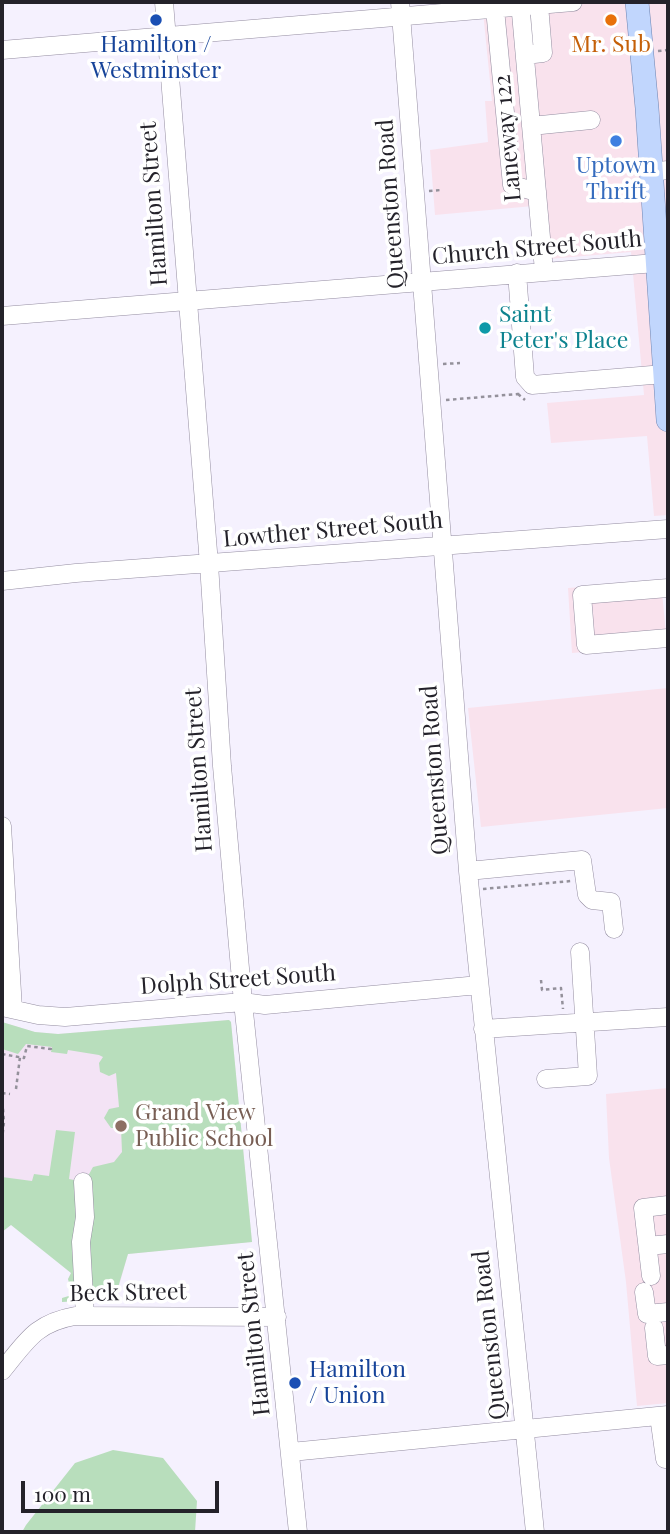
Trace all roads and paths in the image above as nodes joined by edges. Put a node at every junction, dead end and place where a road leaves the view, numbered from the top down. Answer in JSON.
{"nodes":[{"id":1,"x":164,"y":2,"type":"edge"},
{"id":2,"x":573,"y":2,"type":"edge"},
{"id":3,"x":637,"y":2,"type":"edge"},
{"id":4,"x":527,"y":5,"type":"edge"},
{"id":5,"x":495,"y":9,"type":"junction"},
{"id":6,"x":400,"y":10,"type":"edge"},
{"id":7,"x":166,"y":35,"type":"junction"},
{"id":8,"x":2,"y":50,"type":"edge"},
{"id":9,"x":668,"y":50,"type":"edge"},
{"id":10,"x":658,"y":51,"type":"dead end"},
{"id":11,"x":591,"y":120,"type":"dead end"},
{"id":12,"x":531,"y":126,"type":"junction"},
{"id":13,"x":660,"y":171,"type":"edge"},
{"id":14,"x":442,"y":190,"type":"dead end"},
{"id":15,"x":426,"y":192,"type":"dead end"},
{"id":16,"x":537,"y":192,"type":"junction"},
{"id":17,"x":663,"y":262,"type":"edge"},
{"id":18,"x":544,"y":271,"type":"junction"},
{"id":19,"x":517,"y":273,"type":"junction"},
{"id":20,"x":421,"y":282,"type":"junction"},
{"id":21,"x":186,"y":301,"type":"junction"},
{"id":22,"x":2,"y":316,"type":"edge"},
{"id":23,"x":665,"y":319,"type":"edge"},
{"id":24,"x":664,"y":374,"type":"junction"},
{"id":25,"x":525,"y":377,"type":"junction"},
{"id":26,"x":518,"y":394,"type":"junction"},
{"id":27,"x":443,"y":400,"type":"dead end"},
{"id":28,"x":525,"y":400,"type":"dead end"},
{"id":29,"x":668,"y":420,"type":"edge"},
{"id":30,"x":668,"y":528,"type":"edge"},
{"id":31,"x":442,"y":545,"type":"junction"},
{"id":32,"x":209,"y":564,"type":"junction"},
{"id":33,"x":2,"y":581,"type":"edge"},
{"id":34,"x":668,"y":588,"type":"edge"},
{"id":35,"x":668,"y":638,"type":"edge"},
{"id":36,"x":2,"y":826,"type":"edge"},
{"id":37,"x":468,"y":871,"type":"junction"},
{"id":38,"x":584,"y":880,"type":"junction"},
{"id":39,"x":483,"y":889,"type":"dead end"},
{"id":40,"x":614,"y":929,"type":"dead end"},
{"id":41,"x":580,"y":952,"type":"dead end"},
{"id":42,"x":541,"y":980,"type":"dead end"},
{"id":43,"x":479,"y":985,"type":"junction"},
{"id":44,"x":243,"y":1002,"type":"junction"},
{"id":45,"x":8,"y":1008,"type":"edge"},
{"id":46,"x":564,"y":1016,"type":"dead end"},
{"id":47,"x":668,"y":1017,"type":"edge"},
{"id":48,"x":583,"y":1023,"type":"junction"},
{"id":49,"x":483,"y":1029,"type":"junction"},
{"id":50,"x":50,"y":1052,"type":"dead end"},
{"id":51,"x":2,"y":1054,"type":"edge"},
{"id":52,"x":20,"y":1057,"type":"junction"},
{"id":53,"x":546,"y":1079,"type":"dead end"},
{"id":54,"x":16,"y":1089,"type":"dead end"},
{"id":55,"x":2,"y":1094,"type":"edge"},
{"id":56,"x":10,"y":1094,"type":"dead end"},
{"id":57,"x":2,"y":1140,"type":"edge"},
{"id":58,"x":83,"y":1182,"type":"dead end"},
{"id":59,"x":668,"y":1205,"type":"edge"},
{"id":60,"x":668,"y":1244,"type":"edge"},
{"id":61,"x":648,"y":1246,"type":"junction"},
{"id":62,"x":668,"y":1312,"type":"edge"},
{"id":63,"x":85,"y":1316,"type":"junction"},
{"id":64,"x":277,"y":1317,"type":"junction"},
{"id":65,"x":654,"y":1328,"type":"dead end"},
{"id":66,"x":668,"y":1355,"type":"edge"},
{"id":67,"x":2,"y":1371,"type":"edge"},
{"id":68,"x":664,"y":1415,"type":"edge"},
{"id":69,"x":524,"y":1429,"type":"junction"},
{"id":70,"x":290,"y":1452,"type":"junction"},
{"id":71,"x":665,"y":1458,"type":"dead end"},
{"id":72,"x":298,"y":1532,"type":"edge"},
{"id":73,"x":535,"y":1532,"type":"edge"}],
"edges":[{"from":1,"to":7,"type":"street","name":"Hamilton Street"},
{"from":2,"to":4,"type":"street"},
{"from":3,"to":13,"type":"main road"},
{"from":4,"to":5,"type":"street"},
{"from":4,"to":12,"type":"street","name":"Laneway 122"},
{"from":5,"to":6,"type":"street"},
{"from":5,"to":16,"type":"street"},
{"from":6,"to":7,"type":"street"},
{"from":6,"to":20,"type":"street","name":"Queenston Road"},
{"from":7,"to":8,"type":"street"},
{"from":7,"to":21,"type":"street","name":"Hamilton Street"},
{"from":9,"to":10,"type":"path"},
{"from":11,"to":12,"type":"street"},
{"from":12,"to":16,"type":"street","name":"Laneway 122"},
{"from":13,"to":17,"type":"main road"},
{"from":14,"to":15,"type":"path"},
{"from":16,"to":18,"type":"street","name":"Laneway 122"},
{"from":17,"to":18,"type":"street","name":"Church Street South"},
{"from":17,"to":23,"type":"main road"},
{"from":18,"to":19,"type":"street","name":"Church Street South"},
{"from":19,"to":20,"type":"street","name":"Church Street South"},
{"from":19,"to":25,"type":"street"},
{"from":20,"to":21,"type":"street","name":"Church Street South"},
{"from":20,"to":31,"type":"street","name":"Queenston Road"},
{"from":21,"to":22,"type":"street","name":"Church Street South"},
{"from":21,"to":32,"type":"street","name":"Hamilton Street"},
{"from":23,"to":24,"type":"main road"},
{"from":24,"to":25,"type":"street"},
{"from":24,"to":29,"type":"main road"},
{"from":25,"to":26,"type":"path"},
{"from":26,"to":27,"type":"path"},
{"from":26,"to":28,"type":"path"},
{"from":30,"to":31,"type":"street","name":"Lowther Street South"},
{"from":31,"to":32,"type":"street","name":"Lowther Street South"},
{"from":31,"to":37,"type":"street","name":"Queenston Road"},
{"from":32,"to":33,"type":"street","name":"Lowther Street South"},
{"from":32,"to":44,"type":"street","name":"Hamilton Street"},
{"from":34,"to":35,"type":"street"},
{"from":36,"to":45,"type":"street"},
{"from":37,"to":38,"type":"street"},
{"from":37,"to":43,"type":"street","name":"Queenston Road"},
{"from":38,"to":39,"type":"path"},
{"from":38,"to":40,"type":"street"},
{"from":41,"to":48,"type":"street"},
{"from":42,"to":46,"type":"path"},
{"from":43,"to":44,"type":"street","name":"Dolph Street South"},
{"from":43,"to":49,"type":"street","name":"Queenston Road"},
{"from":44,"to":45,"type":"street","name":"Dolph Street South"},
{"from":44,"to":64,"type":"street","name":"Hamilton Street"},
{"from":47,"to":48,"type":"street"},
{"from":48,"to":49,"type":"street"},
{"from":48,"to":53,"type":"street"},
{"from":49,"to":69,"type":"street","name":"Queenston Road"},
{"from":50,"to":52,"type":"path"},
{"from":51,"to":52,"type":"path"},
{"from":52,"to":54,"type":"path"},
{"from":55,"to":56,"type":"path"},
{"from":55,"to":57,"type":"path"},
{"from":58,"to":63,"type":"street"},
{"from":59,"to":61,"type":"street"},
{"from":60,"to":61,"type":"street"},
{"from":61,"to":62,"type":"street"},
{"from":63,"to":64,"type":"street","name":"Beck Street"},
{"from":63,"to":67,"type":"street","name":"Beck Street"},
{"from":64,"to":70,"type":"street","name":"Hamilton Street"},
{"from":65,"to":66,"type":"street"},
{"from":68,"to":69,"type":"street"},
{"from":68,"to":71,"type":"street"},
{"from":69,"to":70,"type":"street"},
{"from":69,"to":73,"type":"street","name":"Queenston Road"},
{"from":70,"to":72,"type":"street","name":"Hamilton Street"}]}
